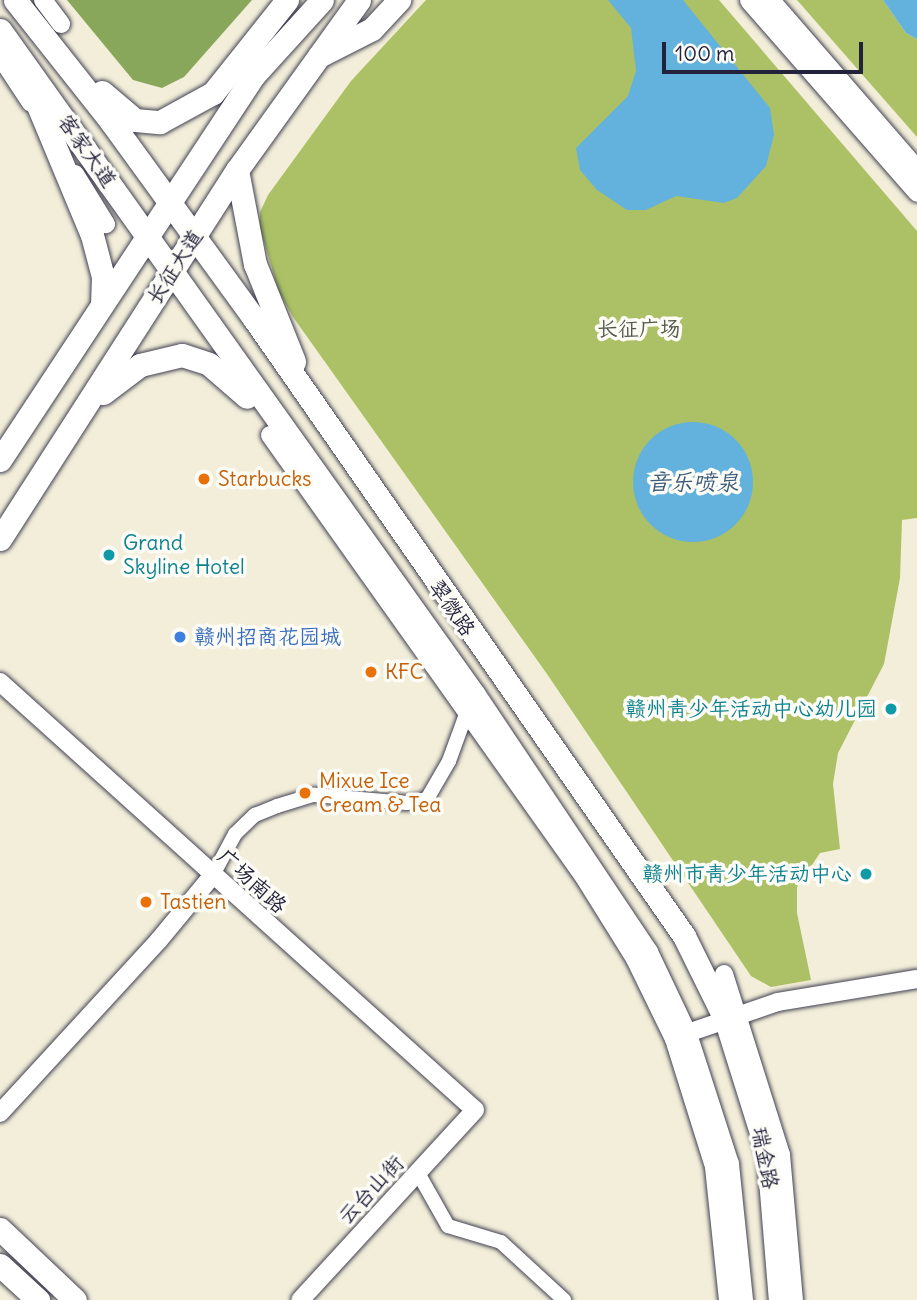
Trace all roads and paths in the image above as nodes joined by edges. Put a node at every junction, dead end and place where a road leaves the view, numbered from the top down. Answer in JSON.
{"nodes":[{"id":1,"x":15,"y":0,"type":"edge"},
{"id":2,"x":43,"y":0,"type":"edge"},
{"id":3,"x":304,"y":0,"type":"edge"},
{"id":4,"x":322,"y":0,"type":"edge"},
{"id":5,"x":359,"y":0,"type":"edge"},
{"id":6,"x":399,"y":0,"type":"edge"},
{"id":7,"x":749,"y":0,"type":"edge"},
{"id":8,"x":770,"y":0,"type":"edge"},
{"id":9,"x":282,"y":6,"type":"edge"},
{"id":10,"x":0,"y":30,"type":"edge"},
{"id":11,"x":53,"y":30,"type":"junction"},
{"id":12,"x":245,"y":51,"type":"junction"},
{"id":13,"x":8,"y":54,"type":"edge"},
{"id":14,"x":320,"y":56,"type":"junction"},
{"id":15,"x":239,"y":97,"type":"junction"},
{"id":16,"x":46,"y":127,"type":"junction"},
{"id":17,"x":237,"y":170,"type":"junction"},
{"id":18,"x":917,"y":170,"type":"edge"},
{"id":19,"x":917,"y":191,"type":"edge"},
{"id":20,"x":169,"y":201,"type":"junction"},
{"id":21,"x":106,"y":224,"type":"dead end"},
{"id":22,"x":145,"y":236,"type":"junction"},
{"id":23,"x":195,"y":237,"type":"junction"},
{"id":24,"x":171,"y":273,"type":"junction"},
{"id":25,"x":102,"y":302,"type":"junction"},
{"id":26,"x":307,"y":397,"type":"junction"},
{"id":27,"x":83,"y":411,"type":"junction"},
{"id":28,"x":274,"y":430,"type":"junction"},
{"id":29,"x":0,"y":460,"type":"edge"},
{"id":30,"x":0,"y":539,"type":"edge"},
{"id":31,"x":0,"y":682,"type":"edge"},
{"id":32,"x":470,"y":704,"type":"junction"},
{"id":33,"x":213,"y":875,"type":"junction"},
{"id":34,"x":724,"y":975,"type":"dead end"},
{"id":35,"x":917,"y":979,"type":"edge"},
{"id":36,"x":733,"y":1018,"type":"junction"},
{"id":37,"x":685,"y":1034,"type":"junction"},
{"id":38,"x":475,"y":1110,"type":"joint"},
{"id":39,"x":0,"y":1112,"type":"edge"},
{"id":40,"x":418,"y":1173,"type":"junction"},
{"id":41,"x":0,"y":1229,"type":"edge"},
{"id":42,"x":0,"y":1265,"type":"edge"},
{"id":43,"x":38,"y":1300,"type":"edge"},
{"id":44,"x":75,"y":1300,"type":"edge"},
{"id":45,"x":300,"y":1300,"type":"edge"},
{"id":46,"x":564,"y":1300,"type":"edge"},
{"id":47,"x":728,"y":1300,"type":"edge"},
{"id":48,"x":741,"y":1300,"type":"edge"},
{"id":49,"x":780,"y":1300,"type":"edge"},
{"id":50,"x":794,"y":1300,"type":"edge"}],
"edges":[{"from":1,"to":11,"type":"main road","name":"客家大道"},
{"from":2,"to":11,"type":"street"},
{"from":3,"to":9,"type":"main road"},
{"from":4,"to":15,"type":"main road","name":"长征大道"},
{"from":5,"to":14,"type":"main road","name":"长征大道"},
{"from":6,"to":14,"type":"main road"},
{"from":7,"to":19,"type":"main road"},
{"from":8,"to":18,"type":"main road"},
{"from":9,"to":12,"type":"main road"},
{"from":10,"to":13,"type":"main road","name":"客家大道"},
{"from":11,"to":12,"type":"main road"},
{"from":11,"to":20,"type":"main road","name":"客家大道"},
{"from":12,"to":15,"type":"main road"},
{"from":13,"to":16,"type":"main road"},
{"from":13,"to":22,"type":"main road","name":"客家大道"},
{"from":14,"to":17,"type":"main road","name":"长征大道"},
{"from":15,"to":20,"type":"main road","name":"长征大道"},
{"from":16,"to":21,"type":"street"},
{"from":16,"to":25,"type":"main road"},
{"from":17,"to":23,"type":"main road","name":"长征大道"},
{"from":17,"to":26,"type":"main road"},
{"from":20,"to":22,"type":"main road","name":"长征大道"},
{"from":20,"to":23,"type":"main road","name":"翠微路"},
{"from":22,"to":24,"type":"main road","name":"客家大道"},
{"from":22,"to":25,"type":"main road","name":"长征大道"},
{"from":23,"to":24,"type":"main road","name":"长征大道"},
{"from":23,"to":26,"type":"main road","name":"翠微路"},
{"from":24,"to":27,"type":"main road","name":"长征大道"},
{"from":24,"to":28,"type":"main road","name":"翠微路"},
{"from":25,"to":29,"type":"main road","name":"长征大道"},
{"from":26,"to":36,"type":"main road","name":"翠微路"},
{"from":27,"to":28,"type":"main road"},
{"from":27,"to":30,"type":"main road","name":"长征大道"},
{"from":28,"to":32,"type":"main road","name":"翠微路"},
{"from":31,"to":33,"type":"street","name":"广场南路"},
{"from":32,"to":33,"type":"street"},
{"from":32,"to":37,"type":"main road","name":"翠微路"},
{"from":32,"to":47,"type":"street"},
{"from":33,"to":38,"type":"street","name":"广场南路"},
{"from":33,"to":39,"type":"street"},
{"from":34,"to":36,"type":"street"},
{"from":35,"to":36,"type":"street"},
{"from":36,"to":37,"type":"street"},
{"from":36,"to":49,"type":"main road","name":"瑞金路"},
{"from":36,"to":50,"type":"street"},
{"from":37,"to":48,"type":"main road","name":"瑞金路"},
{"from":38,"to":40,"type":"street","name":"云台山街"},
{"from":40,"to":45,"type":"street","name":"云台山街"},
{"from":40,"to":46,"type":"street"},
{"from":41,"to":44,"type":"main road"},
{"from":42,"to":43,"type":"main road"}]}
